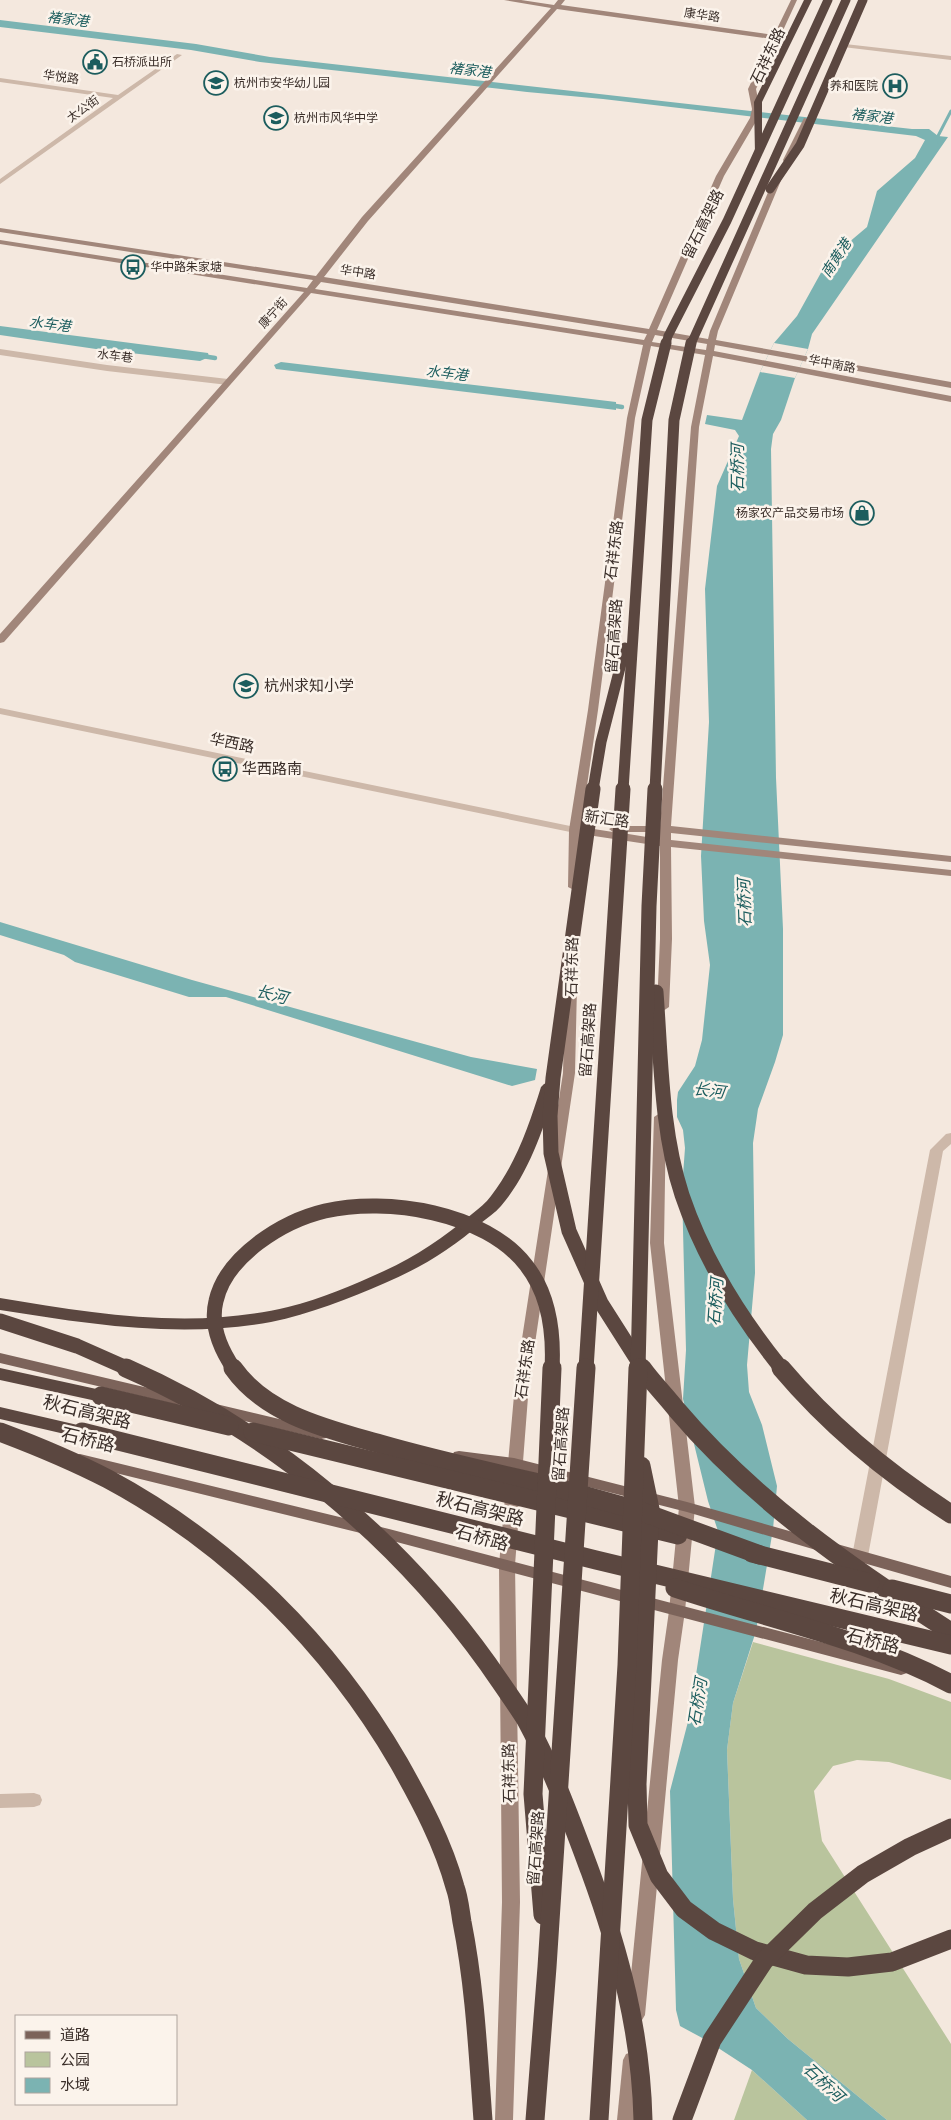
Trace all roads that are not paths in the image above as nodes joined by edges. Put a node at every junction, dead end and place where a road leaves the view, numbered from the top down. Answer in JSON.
{"nodes":[{"id":1,"x":507,"y":0,"type":"edge"},
{"id":2,"x":562,"y":0,"type":"edge"},
{"id":3,"x":794,"y":0,"type":"edge"},
{"id":4,"x":808,"y":0,"type":"edge"},
{"id":5,"x":828,"y":0,"type":"edge"},
{"id":6,"x":846,"y":0,"type":"edge"},
{"id":7,"x":863,"y":0,"type":"edge"},
{"id":8,"x":556,"y":5,"type":"junction"},
{"id":9,"x":776,"y":37,"type":"junction"},
{"id":10,"x":845,"y":46,"type":"junction"},
{"id":11,"x":180,"y":55,"type":"dead end"},
{"id":12,"x":951,"y":58,"type":"edge"},
{"id":13,"x":0,"y":80,"type":"edge"},
{"id":14,"x":119,"y":97,"type":"junction"},
{"id":15,"x":758,"y":152,"type":"junction"},
{"id":16,"x":0,"y":182,"type":"edge"},
{"id":17,"x":748,"y":221,"type":"junction"},
{"id":18,"x":0,"y":230,"type":"edge"},
{"id":19,"x":0,"y":242,"type":"edge"},
{"id":20,"x":320,"y":279,"type":"junction"},
{"id":21,"x":309,"y":291,"type":"junction"},
{"id":22,"x":652,"y":332,"type":"junction"},
{"id":23,"x":711,"y":341,"type":"junction"},
{"id":24,"x":647,"y":344,"type":"junction"},
{"id":25,"x":0,"y":352,"type":"edge"},
{"id":26,"x":709,"y":353,"type":"junction"},
{"id":27,"x":228,"y":382,"type":"junction"},
{"id":28,"x":951,"y":385,"type":"edge"},
{"id":29,"x":951,"y":399,"type":"edge"},
{"id":30,"x":634,"y":610,"type":"junction"},
{"id":31,"x":0,"y":640,"type":"edge"},
{"id":32,"x":0,"y":711,"type":"edge"},
{"id":33,"x":575,"y":830,"type":"junction"},
{"id":34,"x":665,"y":836,"type":"junction"},
{"id":35,"x":951,"y":859,"type":"edge"},
{"id":36,"x":951,"y":873,"type":"edge"},
{"id":37,"x":649,"y":906,"type":"junction"},
{"id":38,"x":554,"y":1074,"type":"junction"},
{"id":39,"x":951,"y":1137,"type":"edge"},
{"id":40,"x":0,"y":1304,"type":"edge"},
{"id":41,"x":0,"y":1321,"type":"edge"},
{"id":42,"x":0,"y":1358,"type":"edge"},
{"id":43,"x":0,"y":1374,"type":"edge"},
{"id":44,"x":0,"y":1413,"type":"edge"},
{"id":45,"x":0,"y":1432,"type":"edge"},
{"id":46,"x":0,"y":1440,"type":"edge"},
{"id":47,"x":636,"y":1446,"type":"junction"},
{"id":48,"x":514,"y":1464,"type":"junction"},
{"id":49,"x":692,"y":1509,"type":"junction"},
{"id":50,"x":951,"y":1514,"type":"edge"},
{"id":51,"x":760,"y":1555,"type":"junction"},
{"id":52,"x":860,"y":1556,"type":"junction"},
{"id":53,"x":596,"y":1560,"type":"junction"},
{"id":54,"x":507,"y":1565,"type":"junction"},
{"id":55,"x":951,"y":1582,"type":"edge"},
{"id":56,"x":951,"y":1604,"type":"edge"},
{"id":57,"x":677,"y":1611,"type":"junction"},
{"id":58,"x":951,"y":1632,"type":"edge"},
{"id":59,"x":951,"y":1645,"type":"edge"},
{"id":60,"x":951,"y":1683,"type":"edge"},
{"id":61,"x":34,"y":1800,"type":"dead end"},
{"id":62,"x":0,"y":1801,"type":"edge"},
{"id":63,"x":951,"y":1828,"type":"edge"},
{"id":64,"x":951,"y":1939,"type":"edge"},
{"id":65,"x":548,"y":1968,"type":"junction"},
{"id":66,"x":482,"y":2120,"type":"edge"},
{"id":67,"x":504,"y":2120,"type":"edge"},
{"id":68,"x":536,"y":2120,"type":"edge"},
{"id":69,"x":599,"y":2120,"type":"edge"},
{"id":70,"x":626,"y":2120,"type":"edge"},
{"id":71,"x":643,"y":2120,"type":"edge"},
{"id":72,"x":682,"y":2120,"type":"edge"}],
"edges":[{"from":1,"to":8,"type":"main road","name":"康华路"},
{"from":2,"to":8,"type":"main road","name":"康宁街"},
{"from":3,"to":9,"type":"main road","name":"石祥东路"},
{"from":4,"to":15,"type":"highway"},
{"from":5,"to":15,"type":"highway","name":"留石高架路","bridge":true},
{"from":6,"to":17,"type":"highway","bridge":true},
{"from":7,"to":10,"type":"main road"},
{"from":7,"to":17,"type":"highway","bridge":true},
{"from":8,"to":9,"type":"main road","name":"康华路"},
{"from":8,"to":20,"type":"main road","name":"康宁街"},
{"from":9,"to":22,"type":"main road","name":"石祥东路"},
{"from":10,"to":12,"type":"street"},
{"from":10,"to":23,"type":"main road","bridge":true},
{"from":11,"to":14,"type":"street","name":"太公街"},
{"from":13,"to":14,"type":"street","name":"华悦路"},
{"from":14,"to":16,"type":"street","name":"太公街"},
{"from":15,"to":30,"type":"highway","name":"留石高架路","bridge":true},
{"from":17,"to":37,"type":"highway","bridge":true},
{"from":18,"to":20,"type":"main road","name":"华中路"},
{"from":19,"to":21,"type":"main road","name":"华中路"},
{"from":20,"to":21,"type":"main road","name":"康宁街"},
{"from":20,"to":22,"type":"main road","name":"华中路"},
{"from":21,"to":24,"type":"main road","name":"华中路"},
{"from":21,"to":27,"type":"main road","name":"康宁街"},
{"from":22,"to":23,"type":"main road","name":"华中路"},
{"from":22,"to":24,"type":"main road","name":"石祥东路"},
{"from":23,"to":26,"type":"main road"},
{"from":23,"to":28,"type":"main road","name":"华中南路"},
{"from":24,"to":26,"type":"main road","name":"华中路"},
{"from":24,"to":33,"type":"main road","name":"石祥东路"},
{"from":25,"to":27,"type":"street","name":"水车巷"},
{"from":26,"to":29,"type":"main road","name":"华中南路"},
{"from":26,"to":34,"type":"main road"},
{"from":27,"to":31,"type":"main road","name":"康宁街"},
{"from":30,"to":38,"type":"highway","bridge":true},
{"from":30,"to":65,"type":"highway","name":"留石高架路","bridge":true},
{"from":32,"to":33,"type":"street","name":"华西路"},
{"from":33,"to":34,"type":"main road","name":"新汇路"},
{"from":33,"to":48,"type":"main road","name":"石祥东路"},
{"from":34,"to":35,"type":"main road","name":"新汇路"},
{"from":34,"to":36,"type":"main road","name":"新汇路"},
{"from":34,"to":49,"type":"main road"},
{"from":37,"to":47,"type":"highway","bridge":true},
{"from":37,"to":50,"type":"highway","bridge":true},
{"from":38,"to":40,"type":"highway","bridge":true},
{"from":38,"to":58,"type":"highway","bridge":true},
{"from":39,"to":52,"type":"street"},
{"from":41,"to":71,"type":"highway","bridge":true},
{"from":42,"to":48,"type":"main road"},
{"from":43,"to":51,"type":"highway","name":"秋石高架路","bridge":true},
{"from":44,"to":53,"type":"highway","name":"秋石高架路","bridge":true},
{"from":45,"to":66,"type":"highway","bridge":true},
{"from":46,"to":54,"type":"main road","name":"石桥路"},
{"from":47,"to":64,"type":"highway","bridge":true},
{"from":47,"to":69,"type":"highway","bridge":true},
{"from":48,"to":49,"type":"main road"},
{"from":48,"to":54,"type":"main road","name":"石祥东路"},
{"from":49,"to":52,"type":"main road"},
{"from":49,"to":57,"type":"main road"},
{"from":51,"to":56,"type":"highway","name":"秋石高架路","bridge":true},
{"from":51,"to":65,"type":"highway","bridge":true},
{"from":52,"to":55,"type":"main road"},
{"from":53,"to":59,"type":"highway","name":"秋石高架路","bridge":true},
{"from":53,"to":60,"type":"highway","bridge":true},
{"from":54,"to":57,"type":"main road","name":"石桥路"},
{"from":54,"to":67,"type":"main road","name":"石祥东路"},
{"from":57,"to":60,"type":"main road","name":"石桥路"},
{"from":57,"to":70,"type":"main road"},
{"from":61,"to":62,"type":"street"},
{"from":63,"to":72,"type":"highway","bridge":true},
{"from":65,"to":68,"type":"highway","name":"留石高架路","bridge":true}]}
